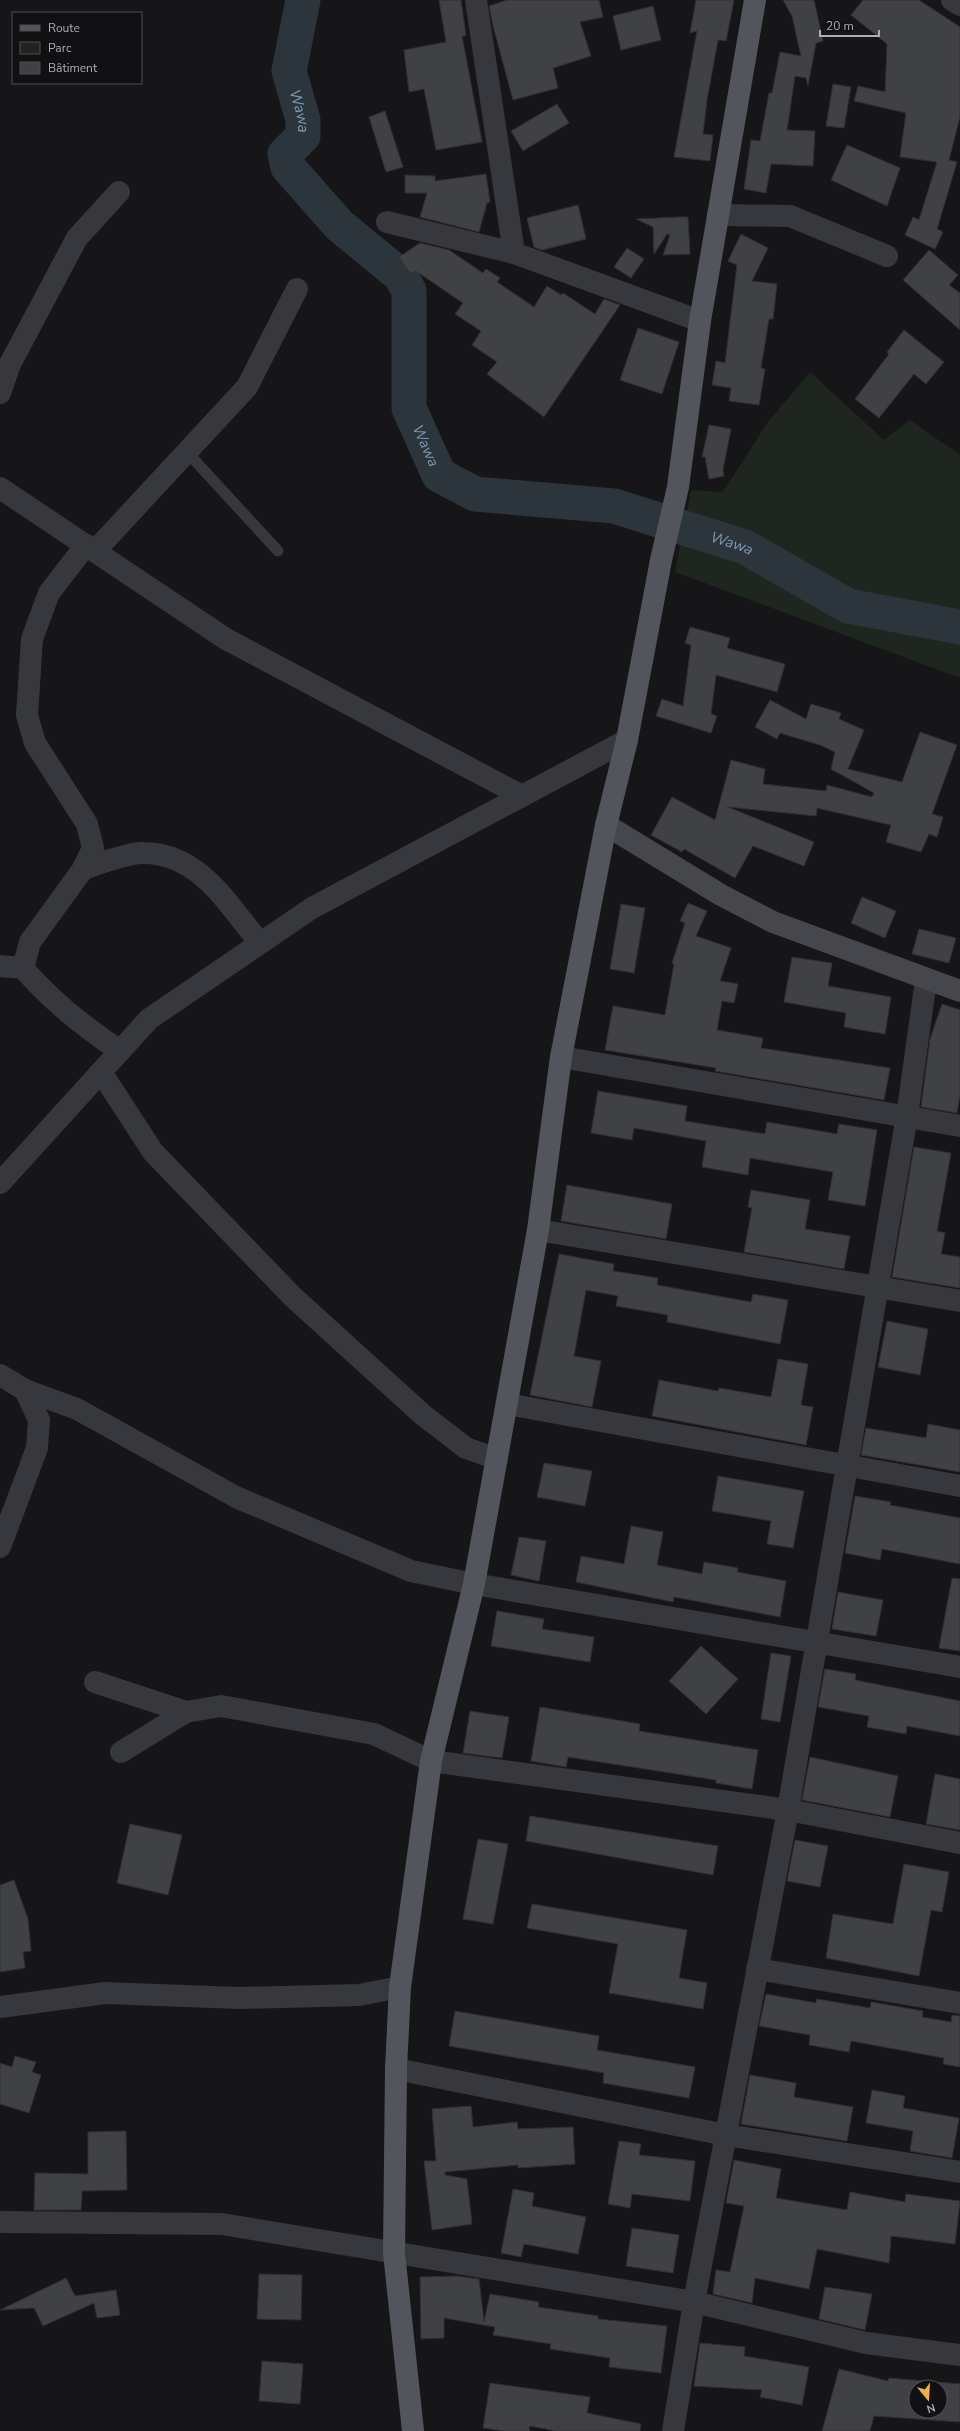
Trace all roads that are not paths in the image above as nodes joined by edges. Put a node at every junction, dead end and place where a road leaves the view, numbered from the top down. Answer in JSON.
{"nodes":[{"id":1,"x":476,"y":0,"type":"edge"},
{"id":2,"x":755,"y":0,"type":"edge"},
{"id":3,"x":952,"y":0,"type":"edge"},
{"id":4,"x":960,"y":5,"type":"edge"},
{"id":5,"x":119,"y":192,"type":"dead end"},
{"id":6,"x":718,"y":215,"type":"junction"},
{"id":7,"x":387,"y":222,"type":"dead end"},
{"id":8,"x":514,"y":253,"type":"junction"},
{"id":9,"x":886,"y":256,"type":"dead end"},
{"id":10,"x":298,"y":289,"type":"dead end"},
{"id":11,"x":700,"y":321,"type":"junction"},
{"id":12,"x":0,"y":393,"type":"edge"},
{"id":13,"x":187,"y":452,"type":"junction"},
{"id":14,"x":0,"y":488,"type":"edge"},
{"id":15,"x":90,"y":548,"type":"junction"},
{"id":16,"x":278,"y":551,"type":"dead end"},
{"id":17,"x":626,"y":740,"type":"junction"},
{"id":18,"x":522,"y":796,"type":"junction"},
{"id":19,"x":606,"y":825,"type":"junction"},
{"id":20,"x":83,"y":869,"type":"junction"},
{"id":21,"x":260,"y":943,"type":"junction"},
{"id":22,"x":0,"y":966,"type":"edge"},
{"id":23,"x":23,"y":968,"type":"junction"},
{"id":24,"x":926,"y":980,"type":"junction"},
{"id":25,"x":960,"y":991,"type":"edge"},
{"id":26,"x":120,"y":1051,"type":"junction"},
{"id":27,"x":561,"y":1057,"type":"junction"},
{"id":28,"x":101,"y":1072,"type":"junction"},
{"id":29,"x":907,"y":1116,"type":"junction"},
{"id":30,"x":960,"y":1126,"type":"edge"},
{"id":31,"x":0,"y":1184,"type":"edge"},
{"id":32,"x":538,"y":1230,"type":"junction"},
{"id":33,"x":878,"y":1287,"type":"junction"},
{"id":34,"x":960,"y":1301,"type":"edge"},
{"id":35,"x":0,"y":1375,"type":"edge"},
{"id":36,"x":24,"y":1390,"type":"junction"},
{"id":37,"x":507,"y":1404,"type":"junction"},
{"id":38,"x":497,"y":1459,"type":"junction"},
{"id":39,"x":847,"y":1466,"type":"junction"},
{"id":40,"x":960,"y":1486,"type":"edge"},
{"id":41,"x":0,"y":1546,"type":"edge"},
{"id":42,"x":474,"y":1584,"type":"junction"},
{"id":43,"x":817,"y":1643,"type":"junction"},
{"id":44,"x":960,"y":1667,"type":"edge"},
{"id":45,"x":95,"y":1682,"type":"dead end"},
{"id":46,"x":186,"y":1712,"type":"junction"},
{"id":47,"x":122,"y":1752,"type":"dead end"},
{"id":48,"x":431,"y":1760,"type":"junction"},
{"id":49,"x":788,"y":1810,"type":"junction"},
{"id":50,"x":960,"y":1843,"type":"edge"},
{"id":51,"x":758,"y":1969,"type":"junction"},
{"id":52,"x":400,"y":1987,"type":"junction"},
{"id":53,"x":960,"y":2003,"type":"edge"},
{"id":54,"x":0,"y":2007,"type":"edge"},
{"id":55,"x":396,"y":2069,"type":"junction"},
{"id":56,"x":726,"y":2134,"type":"junction"},
{"id":57,"x":960,"y":2172,"type":"edge"},
{"id":58,"x":0,"y":2222,"type":"edge"},
{"id":59,"x":394,"y":2253,"type":"junction"},
{"id":60,"x":694,"y":2302,"type":"junction"},
{"id":61,"x":960,"y":2355,"type":"edge"},
{"id":62,"x":413,"y":2429,"type":"edge"},
{"id":63,"x":673,"y":2431,"type":"edge"}],
"edges":[{"from":1,"to":8,"type":"street"},
{"from":2,"to":6,"type":"main road"},
{"from":3,"to":4,"type":"street"},
{"from":5,"to":12,"type":"street"},
{"from":6,"to":9,"type":"street"},
{"from":6,"to":11,"type":"main road"},
{"from":7,"to":8,"type":"street"},
{"from":8,"to":11,"type":"street"},
{"from":10,"to":13,"type":"street"},
{"from":11,"to":17,"type":"main road"},
{"from":13,"to":15,"type":"street"},
{"from":13,"to":16,"type":"lane"},
{"from":14,"to":15,"type":"street"},
{"from":15,"to":18,"type":"street"},
{"from":15,"to":20,"type":"street"},
{"from":17,"to":18,"type":"street"},
{"from":17,"to":19,"type":"main road"},
{"from":18,"to":21,"type":"street"},
{"from":19,"to":24,"type":"street"},
{"from":19,"to":27,"type":"main road"},
{"from":20,"to":21,"type":"street"},
{"from":20,"to":23,"type":"street"},
{"from":21,"to":26,"type":"street"},
{"from":22,"to":23,"type":"street"},
{"from":23,"to":26,"type":"street"},
{"from":24,"to":25,"type":"street"},
{"from":24,"to":29,"type":"street"},
{"from":26,"to":28,"type":"street"},
{"from":27,"to":29,"type":"street"},
{"from":27,"to":32,"type":"main road"},
{"from":28,"to":31,"type":"street"},
{"from":28,"to":38,"type":"street"},
{"from":29,"to":30,"type":"street"},
{"from":29,"to":33,"type":"street"},
{"from":32,"to":33,"type":"street"},
{"from":32,"to":37,"type":"main road"},
{"from":33,"to":34,"type":"street"},
{"from":33,"to":39,"type":"street"},
{"from":35,"to":36,"type":"street"},
{"from":36,"to":41,"type":"street"},
{"from":36,"to":42,"type":"street"},
{"from":37,"to":38,"type":"main road"},
{"from":37,"to":39,"type":"street"},
{"from":38,"to":42,"type":"main road"},
{"from":39,"to":40,"type":"street"},
{"from":39,"to":43,"type":"street"},
{"from":42,"to":43,"type":"street"},
{"from":42,"to":48,"type":"main road"},
{"from":43,"to":44,"type":"street"},
{"from":43,"to":49,"type":"street"},
{"from":45,"to":46,"type":"street"},
{"from":46,"to":47,"type":"street"},
{"from":46,"to":48,"type":"street"},
{"from":48,"to":49,"type":"street"},
{"from":48,"to":52,"type":"main road"},
{"from":49,"to":50,"type":"street"},
{"from":49,"to":51,"type":"street"},
{"from":51,"to":53,"type":"street"},
{"from":51,"to":56,"type":"street"},
{"from":52,"to":54,"type":"street"},
{"from":52,"to":55,"type":"main road"},
{"from":55,"to":56,"type":"street"},
{"from":55,"to":59,"type":"main road"},
{"from":56,"to":57,"type":"street"},
{"from":56,"to":60,"type":"street"},
{"from":58,"to":59,"type":"street"},
{"from":59,"to":60,"type":"street"},
{"from":59,"to":62,"type":"main road"},
{"from":60,"to":61,"type":"street"},
{"from":60,"to":63,"type":"street"}]}
